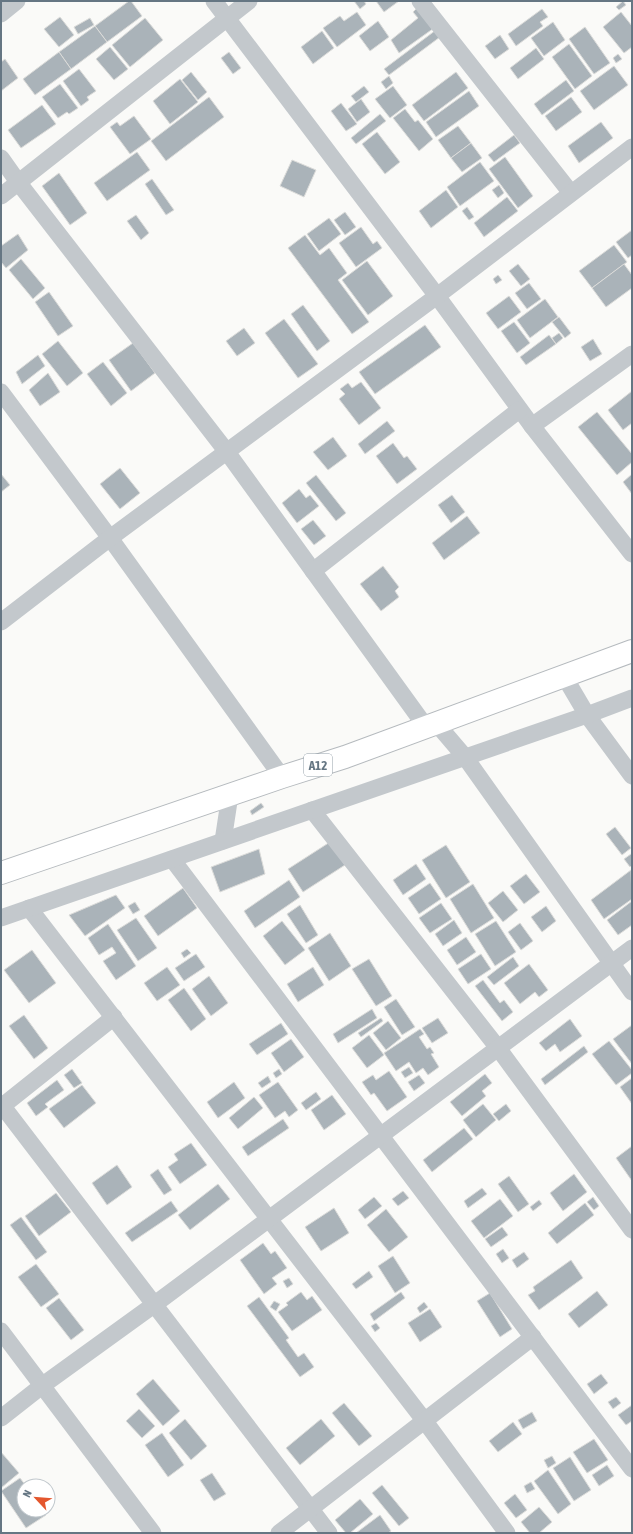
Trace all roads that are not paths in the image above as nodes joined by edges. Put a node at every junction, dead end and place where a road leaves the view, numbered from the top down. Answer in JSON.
{"nodes":[{"id":1,"x":17,"y":1,"type":"edge"},
{"id":2,"x":214,"y":1,"type":"edge"},
{"id":3,"x":249,"y":1,"type":"edge"},
{"id":4,"x":420,"y":1,"type":"edge"},
{"id":5,"x":1,"y":14,"type":"edge"},
{"id":6,"x":227,"y":18,"type":"junction"},
{"id":7,"x":632,"y":147,"type":"edge"},
{"id":8,"x":1,"y":158,"type":"edge"},
{"id":9,"x":18,"y":182,"type":"junction"},
{"id":10,"x":571,"y":193,"type":"junction"},
{"id":11,"x":1,"y":196,"type":"edge"},
{"id":12,"x":437,"y":296,"type":"junction"},
{"id":13,"x":632,"y":354,"type":"edge"},
{"id":14,"x":1,"y":392,"type":"edge"},
{"id":15,"x":519,"y":410,"type":"junction"},
{"id":16,"x":532,"y":426,"type":"junction"},
{"id":17,"x":227,"y":452,"type":"junction"},
{"id":18,"x":110,"y":538,"type":"junction"},
{"id":19,"x":632,"y":554,"type":"edge"},
{"id":20,"x":313,"y":571,"type":"junction"},
{"id":21,"x":2,"y":618,"type":"edge"},
{"id":22,"x":632,"y":651,"type":"edge"},
{"id":23,"x":564,"y":676,"type":"junction"},
{"id":24,"x":632,"y":698,"type":"edge"},
{"id":25,"x":587,"y":715,"type":"junction"},
{"id":26,"x":431,"y":725,"type":"junction"},
{"id":27,"x":465,"y":757,"type":"junction"},
{"id":28,"x":282,"y":776,"type":"junction"},
{"id":29,"x":632,"y":776,"type":"edge"},
{"id":30,"x":230,"y":795,"type":"junction"},
{"id":31,"x":312,"y":810,"type":"junction"},
{"id":32,"x":223,"y":841,"type":"junction"},
{"id":33,"x":172,"y":859,"type":"junction"},
{"id":34,"x":2,"y":872,"type":"edge"},
{"id":35,"x":29,"y":908,"type":"junction"},
{"id":36,"x":1,"y":918,"type":"edge"},
{"id":37,"x":632,"y":948,"type":"edge"},
{"id":38,"x":611,"y":964,"type":"junction"},
{"id":39,"x":632,"y":992,"type":"edge"},
{"id":40,"x":114,"y":1017,"type":"junction"},
{"id":41,"x":498,"y":1048,"type":"junction"},
{"id":42,"x":2,"y":1105,"type":"edge"},
{"id":43,"x":380,"y":1135,"type":"junction"},
{"id":44,"x":269,"y":1219,"type":"junction"},
{"id":45,"x":632,"y":1230,"type":"edge"},
{"id":46,"x":155,"y":1304,"type":"junction"},
{"id":47,"x":1,"y":1330,"type":"edge"},
{"id":48,"x":533,"y":1337,"type":"junction"},
{"id":49,"x":43,"y":1385,"type":"junction"},
{"id":50,"x":1,"y":1418,"type":"edge"},
{"id":51,"x":424,"y":1420,"type":"junction"},
{"id":52,"x":632,"y":1469,"type":"edge"},
{"id":53,"x":312,"y":1509,"type":"junction"},
{"id":54,"x":153,"y":1533,"type":"edge"},
{"id":55,"x":279,"y":1533,"type":"edge"},
{"id":56,"x":330,"y":1533,"type":"edge"},
{"id":57,"x":506,"y":1533,"type":"edge"}],
"edges":[{"from":1,"to":5,"type":"street"},
{"from":2,"to":6,"type":"street"},
{"from":3,"to":6,"type":"street"},
{"from":4,"to":10,"type":"street"},
{"from":6,"to":9,"type":"street"},
{"from":6,"to":12,"type":"street"},
{"from":7,"to":10,"type":"street"},
{"from":8,"to":9,"type":"street"},
{"from":9,"to":11,"type":"street"},
{"from":9,"to":17,"type":"street"},
{"from":10,"to":12,"type":"street"},
{"from":12,"to":15,"type":"street"},
{"from":12,"to":17,"type":"street"},
{"from":13,"to":16,"type":"street"},
{"from":14,"to":18,"type":"street"},
{"from":15,"to":16,"type":"street"},
{"from":15,"to":20,"type":"street"},
{"from":16,"to":19,"type":"street"},
{"from":17,"to":18,"type":"street"},
{"from":17,"to":20,"type":"street"},
{"from":18,"to":21,"type":"street"},
{"from":18,"to":28,"type":"street"},
{"from":20,"to":26,"type":"street"},
{"from":22,"to":23,"type":"main road","number":"A12"},
{"from":23,"to":25,"type":"street"},
{"from":23,"to":26,"type":"main road","number":"A12"},
{"from":24,"to":25,"type":"street"},
{"from":25,"to":27,"type":"street"},
{"from":25,"to":29,"type":"street"},
{"from":26,"to":27,"type":"street"},
{"from":26,"to":28,"type":"main road","number":"A12"},
{"from":27,"to":31,"type":"street"},
{"from":27,"to":38,"type":"street"},
{"from":28,"to":30,"type":"main road","number":"A12"},
{"from":30,"to":32,"type":"street"},
{"from":30,"to":34,"type":"main road","number":"A12"},
{"from":31,"to":32,"type":"street"},
{"from":31,"to":41,"type":"street"},
{"from":32,"to":33,"type":"street"},
{"from":33,"to":35,"type":"street"},
{"from":33,"to":43,"type":"street"},
{"from":35,"to":36,"type":"street"},
{"from":35,"to":40,"type":"street"},
{"from":37,"to":38,"type":"street"},
{"from":38,"to":39,"type":"street"},
{"from":38,"to":41,"type":"street"},
{"from":40,"to":42,"type":"street"},
{"from":40,"to":44,"type":"street"},
{"from":41,"to":43,"type":"street"},
{"from":41,"to":45,"type":"street"},
{"from":42,"to":46,"type":"street"},
{"from":43,"to":44,"type":"street"},
{"from":43,"to":48,"type":"street"},
{"from":44,"to":46,"type":"street"},
{"from":44,"to":51,"type":"street"},
{"from":46,"to":49,"type":"street"},
{"from":46,"to":53,"type":"street"},
{"from":47,"to":49,"type":"street"},
{"from":48,"to":51,"type":"street"},
{"from":48,"to":52,"type":"street"},
{"from":49,"to":50,"type":"street"},
{"from":49,"to":54,"type":"street"},
{"from":51,"to":53,"type":"street"},
{"from":51,"to":57,"type":"street"},
{"from":53,"to":55,"type":"street"},
{"from":53,"to":56,"type":"street"}]}
